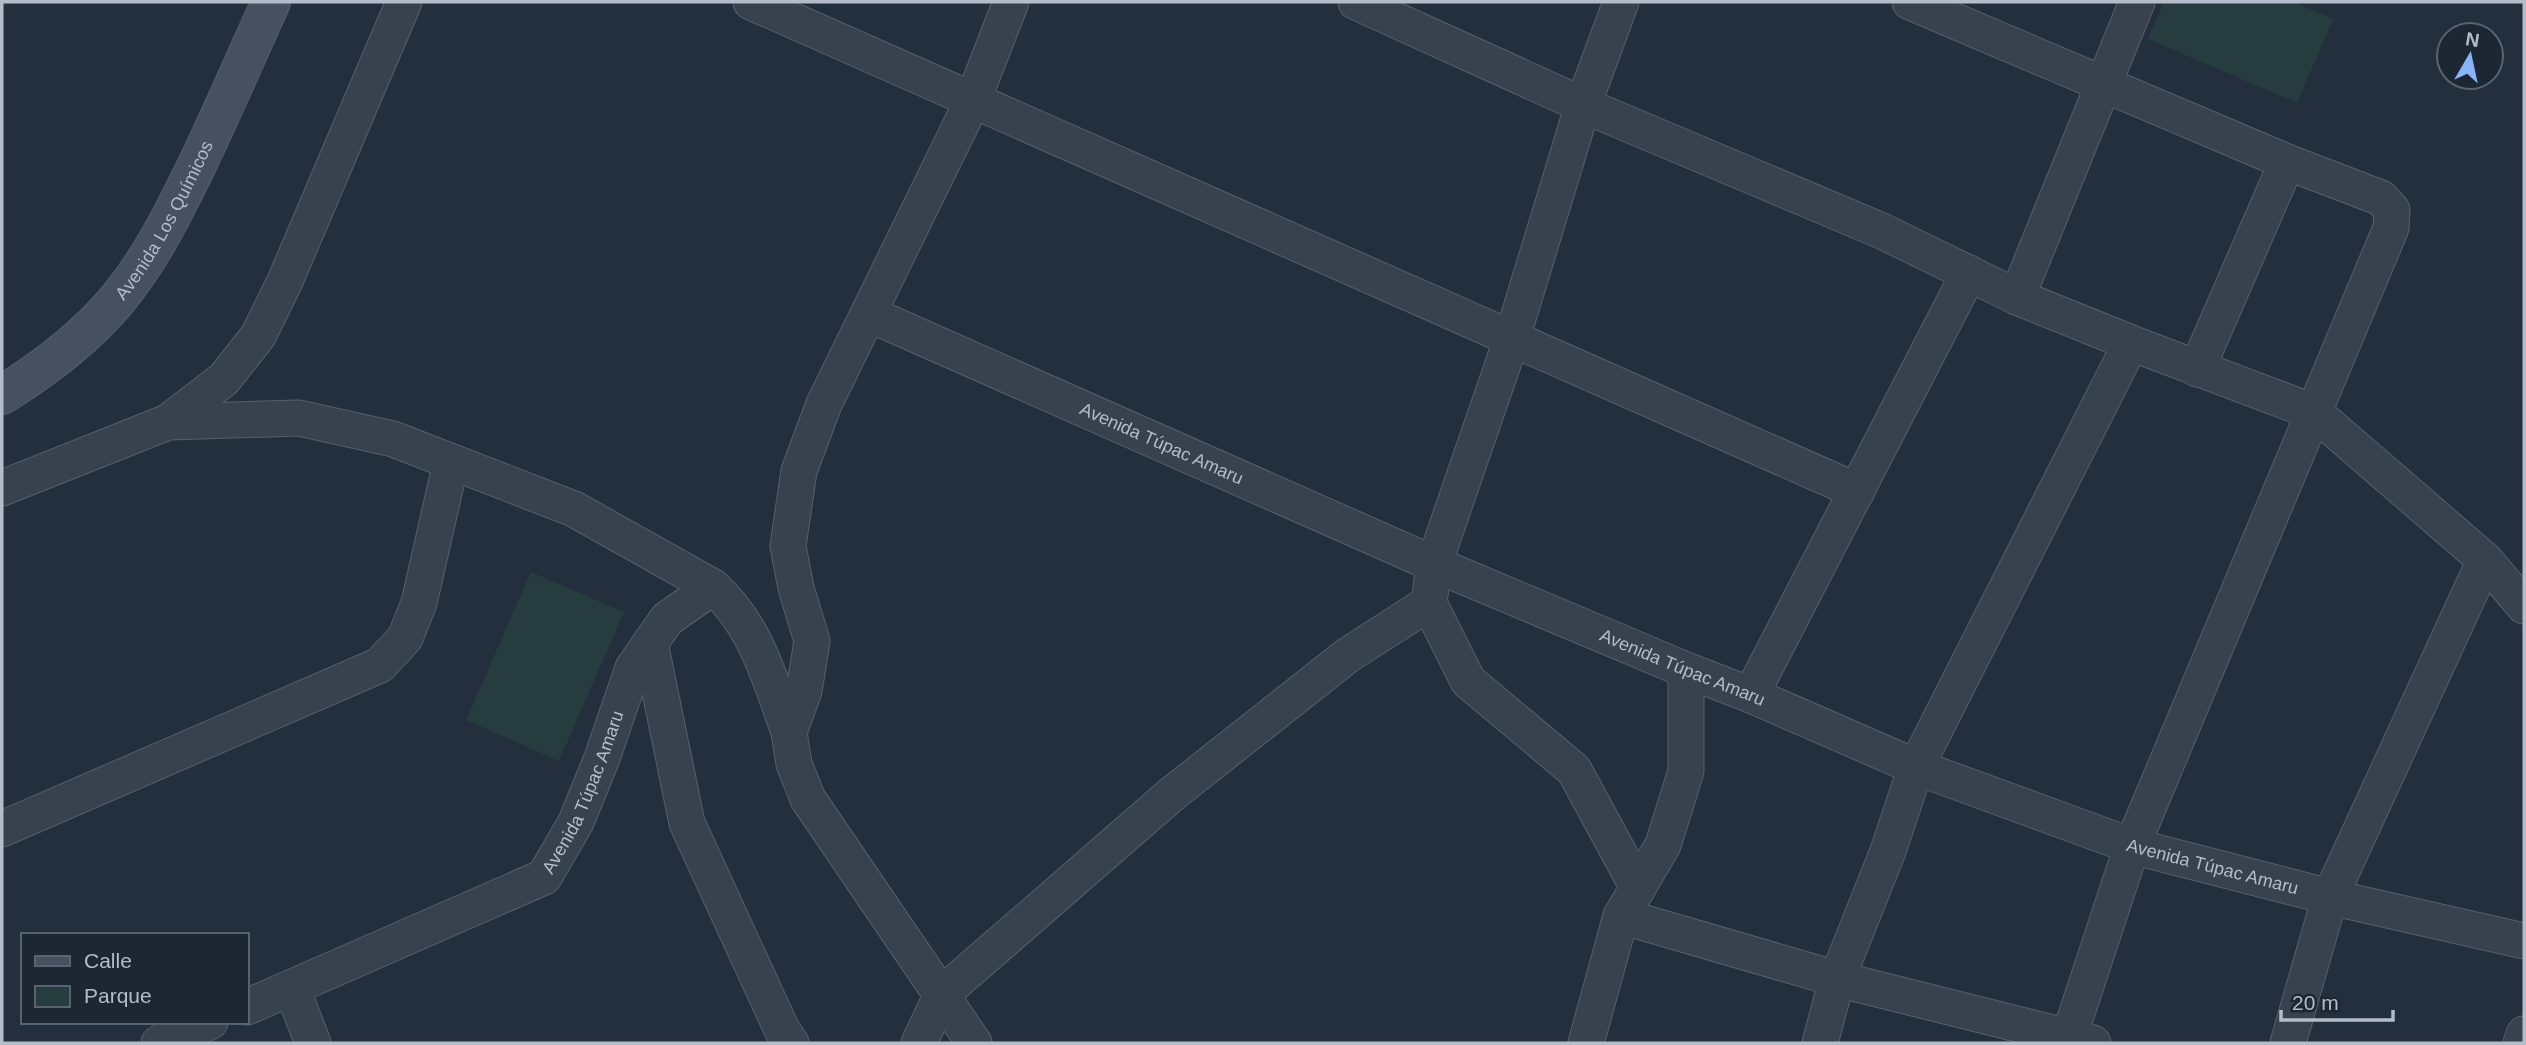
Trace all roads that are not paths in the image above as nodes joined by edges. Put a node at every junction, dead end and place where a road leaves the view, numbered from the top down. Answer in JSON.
{"nodes":[{"id":1,"x":271,"y":2,"type":"edge"},
{"id":2,"x":404,"y":2,"type":"edge"},
{"id":3,"x":751,"y":2,"type":"edge"},
{"id":4,"x":1011,"y":2,"type":"edge"},
{"id":5,"x":1356,"y":2,"type":"edge"},
{"id":6,"x":1621,"y":2,"type":"edge"},
{"id":7,"x":1910,"y":2,"type":"edge"},
{"id":8,"x":2137,"y":2,"type":"edge"},
{"id":9,"x":2102,"y":83,"type":"junction"},
{"id":10,"x":973,"y":100,"type":"junction"},
{"id":11,"x":1583,"y":105,"type":"junction"},
{"id":12,"x":2287,"y":162,"type":"junction"},
{"id":13,"x":1969,"y":274,"type":"junction"},
{"id":14,"x":2017,"y":297,"type":"junction"},
{"id":15,"x":869,"y":314,"type":"junction"},
{"id":16,"x":1512,"y":338,"type":"junction"},
{"id":17,"x":2131,"y":343,"type":"junction"},
{"id":18,"x":2197,"y":369,"type":"junction"},
{"id":19,"x":2,"y":395,"type":"edge"},
{"id":20,"x":2314,"y":412,"type":"junction"},
{"id":21,"x":168,"y":422,"type":"junction"},
{"id":22,"x":451,"y":462,"type":"junction"},
{"id":23,"x":2,"y":488,"type":"edge"},
{"id":24,"x":1857,"y":491,"type":"junction"},
{"id":25,"x":2485,"y":559,"type":"junction"},
{"id":26,"x":1434,"y":564,"type":"junction"},
{"id":27,"x":713,"y":587,"type":"junction"},
{"id":28,"x":1429,"y":603,"type":"junction"},
{"id":29,"x":2524,"y":606,"type":"edge"},
{"id":30,"x":650,"y":643,"type":"junction"},
{"id":31,"x":1686,"y":670,"type":"junction"},
{"id":32,"x":1751,"y":695,"type":"junction"},
{"id":33,"x":789,"y":732,"type":"junction"},
{"id":34,"x":1916,"y":767,"type":"junction"},
{"id":35,"x":2,"y":829,"type":"edge"},
{"id":36,"x":2132,"y":846,"type":"junction"},
{"id":37,"x":2330,"y":897,"type":"junction"},
{"id":38,"x":1629,"y":902,"type":"junction"},
{"id":39,"x":2524,"y":941,"type":"edge"},
{"id":40,"x":1837,"y":979,"type":"junction"},
{"id":41,"x":292,"y":989,"type":"junction"},
{"id":42,"x":942,"y":994,"type":"junction"},
{"id":43,"x":248,"y":1007,"type":"edge"},
{"id":44,"x":205,"y":1024,"type":"edge"},
{"id":45,"x":2524,"y":1034,"type":"edge"},
{"id":46,"x":779,"y":1039,"type":"edge"},
{"id":47,"x":2076,"y":1041,"type":"edge"},
{"id":48,"x":159,"y":1043,"type":"edge"},
{"id":49,"x":313,"y":1043,"type":"edge"},
{"id":50,"x":919,"y":1043,"type":"edge"},
{"id":51,"x":974,"y":1043,"type":"edge"},
{"id":52,"x":1586,"y":1043,"type":"edge"},
{"id":53,"x":1820,"y":1043,"type":"edge"},
{"id":54,"x":2288,"y":1043,"type":"edge"},
{"id":55,"x":2521,"y":1043,"type":"edge"}],
"edges":[{"from":1,"to":19,"type":"main road","name":"Avenida Los Químicos"},
{"from":2,"to":21,"type":"street"},
{"from":3,"to":10,"type":"street"},
{"from":4,"to":10,"type":"street"},
{"from":5,"to":11,"type":"street"},
{"from":6,"to":11,"type":"street"},
{"from":7,"to":9,"type":"street"},
{"from":8,"to":9,"type":"street"},
{"from":9,"to":12,"type":"street"},
{"from":9,"to":14,"type":"street"},
{"from":10,"to":15,"type":"street"},
{"from":10,"to":16,"type":"street"},
{"from":11,"to":13,"type":"street"},
{"from":11,"to":16,"type":"street"},
{"from":12,"to":18,"type":"street"},
{"from":12,"to":20,"type":"street"},
{"from":13,"to":14,"type":"street"},
{"from":13,"to":24,"type":"street"},
{"from":14,"to":17,"type":"street"},
{"from":15,"to":26,"type":"street","name":"Avenida Túpac Amaru"},
{"from":15,"to":33,"type":"street"},
{"from":16,"to":24,"type":"street"},
{"from":16,"to":26,"type":"street"},
{"from":17,"to":18,"type":"street"},
{"from":17,"to":34,"type":"street"},
{"from":18,"to":20,"type":"street"},
{"from":20,"to":25,"type":"street"},
{"from":20,"to":36,"type":"street"},
{"from":21,"to":22,"type":"street"},
{"from":21,"to":23,"type":"street"},
{"from":22,"to":27,"type":"street"},
{"from":22,"to":35,"type":"street"},
{"from":24,"to":32,"type":"street"},
{"from":25,"to":29,"type":"street"},
{"from":25,"to":37,"type":"street"},
{"from":26,"to":28,"type":"street"},
{"from":26,"to":31,"type":"street","name":"Avenida Túpac Amaru"},
{"from":27,"to":30,"type":"street","name":"Avenida Túpac Amaru"},
{"from":27,"to":33,"type":"street"},
{"from":28,"to":38,"type":"street"},
{"from":28,"to":42,"type":"street"},
{"from":30,"to":41,"type":"street","name":"Avenida Túpac Amaru"},
{"from":30,"to":46,"type":"street"},
{"from":31,"to":32,"type":"street","name":"Avenida Túpac Amaru"},
{"from":31,"to":38,"type":"street"},
{"from":32,"to":34,"type":"street","name":"Avenida Túpac Amaru"},
{"from":33,"to":42,"type":"street"},
{"from":34,"to":36,"type":"street","name":"Avenida Túpac Amaru"},
{"from":34,"to":40,"type":"street"},
{"from":36,"to":37,"type":"street","name":"Avenida Túpac Amaru"},
{"from":36,"to":47,"type":"street"},
{"from":37,"to":39,"type":"street","name":"Avenida Túpac Amaru"},
{"from":37,"to":54,"type":"street"},
{"from":38,"to":40,"type":"street"},
{"from":38,"to":52,"type":"street"},
{"from":40,"to":47,"type":"street"},
{"from":40,"to":53,"type":"street"},
{"from":41,"to":43,"type":"street","name":"Avenida Túpac Amaru"},
{"from":41,"to":49,"type":"street"},
{"from":42,"to":50,"type":"street"},
{"from":42,"to":51,"type":"street"},
{"from":44,"to":48,"type":"street"},
{"from":45,"to":55,"type":"street"}]}
